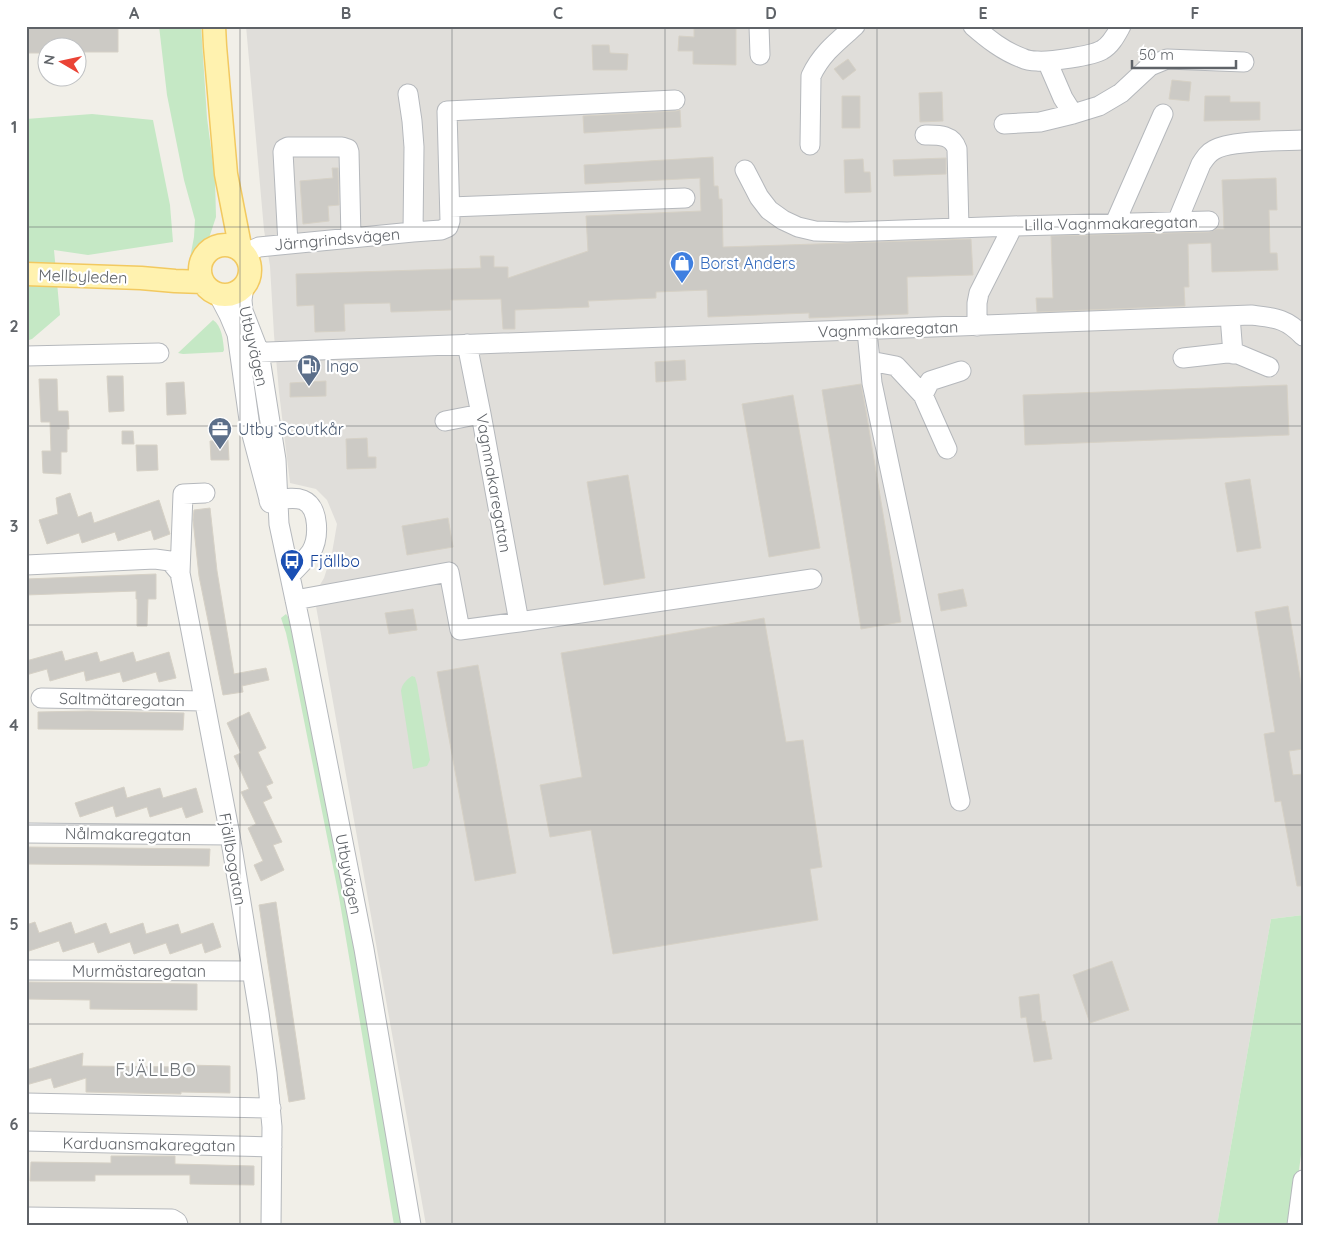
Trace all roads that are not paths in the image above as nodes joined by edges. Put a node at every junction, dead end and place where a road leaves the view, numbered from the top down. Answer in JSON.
{"nodes":[{"id":1,"x":214,"y":26,"type":"edge"},
{"id":2,"x":759,"y":26,"type":"edge"},
{"id":3,"x":855,"y":26,"type":"edge"},
{"id":4,"x":973,"y":26,"type":"edge"},
{"id":5,"x":1121,"y":26,"type":"edge"},
{"id":6,"x":760,"y":55,"type":"dead end"},
{"id":7,"x":1047,"y":61,"type":"junction"},
{"id":8,"x":1244,"y":62,"type":"dead end"},
{"id":9,"x":408,"y":94,"type":"dead end"},
{"id":10,"x":676,"y":100,"type":"dead end"},
{"id":11,"x":1073,"y":114,"type":"junction"},
{"id":12,"x":1163,"y":114,"type":"dead end"},
{"id":13,"x":1004,"y":124,"type":"dead end"},
{"id":14,"x":925,"y":135,"type":"dead end"},
{"id":15,"x":1303,"y":140,"type":"edge"},
{"id":16,"x":810,"y":145,"type":"dead end"},
{"id":17,"x":745,"y":170,"type":"dead end"},
{"id":18,"x":226,"y":174,"type":"junction"},
{"id":19,"x":685,"y":198,"type":"dead end"},
{"id":20,"x":450,"y":207,"type":"junction"},
{"id":21,"x":1209,"y":221,"type":"dead end"},
{"id":22,"x":1177,"y":222,"type":"junction"},
{"id":23,"x":1115,"y":223,"type":"junction"},
{"id":24,"x":1013,"y":226,"type":"junction"},
{"id":25,"x":951,"y":228,"type":"junction"},
{"id":26,"x":413,"y":232,"type":"junction"},
{"id":27,"x":351,"y":238,"type":"junction"},
{"id":28,"x":288,"y":244,"type":"junction"},
{"id":29,"x":215,"y":248,"type":"junction"},
{"id":30,"x":242,"y":252,"type":"junction"},
{"id":31,"x":26,"y":274,"type":"edge"},
{"id":32,"x":207,"y":280,"type":"junction"},
{"id":33,"x":244,"y":286,"type":"junction"},
{"id":34,"x":1230,"y":316,"type":"junction"},
{"id":35,"x":977,"y":326,"type":"junction"},
{"id":36,"x":868,"y":330,"type":"junction"},
{"id":37,"x":1303,"y":336,"type":"edge"},
{"id":38,"x":467,"y":344,"type":"junction"},
{"id":39,"x":259,"y":352,"type":"junction"},
{"id":40,"x":159,"y":353,"type":"dead end"},
{"id":41,"x":240,"y":353,"type":"junction"},
{"id":42,"x":1233,"y":354,"type":"junction"},
{"id":43,"x":26,"y":356,"type":"edge"},
{"id":44,"x":1182,"y":358,"type":"dead end"},
{"id":45,"x":870,"y":361,"type":"junction"},
{"id":46,"x":1269,"y":368,"type":"dead end"},
{"id":47,"x":961,"y":371,"type":"dead end"},
{"id":48,"x":923,"y":395,"type":"junction"},
{"id":49,"x":481,"y":414,"type":"junction"},
{"id":50,"x":445,"y":421,"type":"dead end"},
{"id":51,"x":946,"y":449,"type":"dead end"},
{"id":52,"x":205,"y":493,"type":"dead end"},
{"id":53,"x":273,"y":500,"type":"junction"},
{"id":54,"x":26,"y":565,"type":"edge"},
{"id":55,"x":180,"y":573,"type":"junction"},
{"id":56,"x":290,"y":575,"type":"junction"},
{"id":57,"x":812,"y":579,"type":"dead end"},
{"id":58,"x":295,"y":600,"type":"junction"},
{"id":59,"x":519,"y":622,"type":"junction"},
{"id":60,"x":41,"y":698,"type":"dead end"},
{"id":61,"x":204,"y":700,"type":"junction"},
{"id":62,"x":960,"y":801,"type":"dead end"},
{"id":63,"x":26,"y":833,"type":"edge"},
{"id":64,"x":230,"y":835,"type":"junction"},
{"id":65,"x":26,"y":970,"type":"edge"},
{"id":66,"x":251,"y":971,"type":"junction"},
{"id":67,"x":26,"y":1103,"type":"edge"},
{"id":68,"x":271,"y":1108,"type":"junction"},
{"id":69,"x":26,"y":1141,"type":"edge"},
{"id":70,"x":272,"y":1147,"type":"junction"},
{"id":71,"x":1303,"y":1180,"type":"edge"},
{"id":72,"x":26,"y":1218,"type":"edge"},
{"id":73,"x":178,"y":1225,"type":"edge"},
{"id":74,"x":271,"y":1225,"type":"edge"},
{"id":75,"x":411,"y":1225,"type":"edge"},
{"id":76,"x":1297,"y":1225,"type":"edge"}],
"edges":[{"from":1,"to":18,"type":"main road","name":"Utbyvägen"},
{"from":2,"to":6,"type":"street"},
{"from":3,"to":16,"type":"street"},
{"from":4,"to":7,"type":"street"},
{"from":5,"to":7,"type":"street"},
{"from":7,"to":11,"type":"street"},
{"from":8,"to":11,"type":"street"},
{"from":9,"to":26,"type":"street","name":"Järngrindsvägen"},
{"from":10,"to":20,"type":"street"},
{"from":11,"to":13,"type":"street"},
{"from":12,"to":23,"type":"street"},
{"from":14,"to":25,"type":"street"},
{"from":15,"to":22,"type":"street"},
{"from":17,"to":25,"type":"street","name":"Lilla Vagnmakaregatan"},
{"from":18,"to":29,"type":"main road","name":"Utbyvägen"},
{"from":18,"to":30,"type":"main road","name":"Utbyvägen"},
{"from":19,"to":20,"type":"street"},
{"from":20,"to":26,"type":"street"},
{"from":21,"to":22,"type":"street","name":"Lilla Vagnmakaregatan"},
{"from":22,"to":23,"type":"street","name":"Lilla Vagnmakaregatan"},
{"from":23,"to":24,"type":"street","name":"Lilla Vagnmakaregatan"},
{"from":24,"to":25,"type":"street","name":"Lilla Vagnmakaregatan"},
{"from":24,"to":35,"type":"street","name":"Lilla Vagnmakaregatan"},
{"from":26,"to":27,"type":"street","name":"Järngrindsvägen"},
{"from":27,"to":28,"type":"street","name":"Järngrindsvägen"},
{"from":27,"to":28,"type":"street"},
{"from":28,"to":30,"type":"street","name":"Järngrindsvägen"},
{"from":29,"to":30,"type":"main road"},
{"from":29,"to":32,"type":"main road","name":"Utbyvägen"},
{"from":30,"to":33,"type":"main road","name":"Utbyvägen"},
{"from":31,"to":32,"type":"main road","name":"Mellbyleden"},
{"from":32,"to":33,"type":"main road","name":"Utbyvägen"},
{"from":32,"to":41,"type":"street","name":"Utbyvägen"},
{"from":33,"to":39,"type":"street","name":"Utbyvägen"},
{"from":34,"to":35,"type":"street","name":"Vagnmakaregatan"},
{"from":34,"to":37,"type":"street","name":"Vagnmakaregatan"},
{"from":34,"to":42,"type":"street"},
{"from":35,"to":36,"type":"street","name":"Vagnmakaregatan"},
{"from":36,"to":38,"type":"street","name":"Vagnmakaregatan"},
{"from":36,"to":45,"type":"street"},
{"from":38,"to":39,"type":"street","name":"Vagnmakaregatan"},
{"from":38,"to":49,"type":"street","name":"Vagnmakaregatan"},
{"from":39,"to":41,"type":"street","name":"Vagnmakaregatan"},
{"from":39,"to":53,"type":"street","name":"Utbyvägen"},
{"from":40,"to":43,"type":"street"},
{"from":41,"to":53,"type":"street","name":"Utbyvägen"},
{"from":42,"to":44,"type":"street"},
{"from":42,"to":46,"type":"street"},
{"from":45,"to":48,"type":"street"},
{"from":45,"to":62,"type":"street"},
{"from":47,"to":48,"type":"street"},
{"from":48,"to":51,"type":"street"},
{"from":49,"to":50,"type":"street"},
{"from":49,"to":59,"type":"street","name":"Vagnmakaregatan"},
{"from":52,"to":55,"type":"street","name":"Fjällbogatan"},
{"from":53,"to":56,"type":"street","name":"Utbyvägen"},
{"from":53,"to":56,"type":"street"},
{"from":54,"to":55,"type":"street"},
{"from":55,"to":61,"type":"street","name":"Fjällbogatan"},
{"from":56,"to":58,"type":"street","name":"Utbyvägen"},
{"from":57,"to":59,"type":"street"},
{"from":58,"to":59,"type":"street"},
{"from":58,"to":75,"type":"street","name":"Utbyvägen"},
{"from":60,"to":61,"type":"street","name":"Saltmätaregatan"},
{"from":61,"to":64,"type":"street","name":"Fjällbogatan"},
{"from":63,"to":64,"type":"street","name":"Nålmakaregatan"},
{"from":64,"to":66,"type":"street","name":"Fjällbogatan"},
{"from":65,"to":66,"type":"street","name":"Murmästaregatan"},
{"from":66,"to":68,"type":"street","name":"Fjällbogatan"},
{"from":67,"to":68,"type":"street"},
{"from":68,"to":70,"type":"street","name":"Fjällbogatan"},
{"from":69,"to":70,"type":"street","name":"Karduansmakaregatan"},
{"from":70,"to":74,"type":"street","name":"Fjällbogatan"},
{"from":71,"to":76,"type":"street"},
{"from":72,"to":73,"type":"street"}]}
